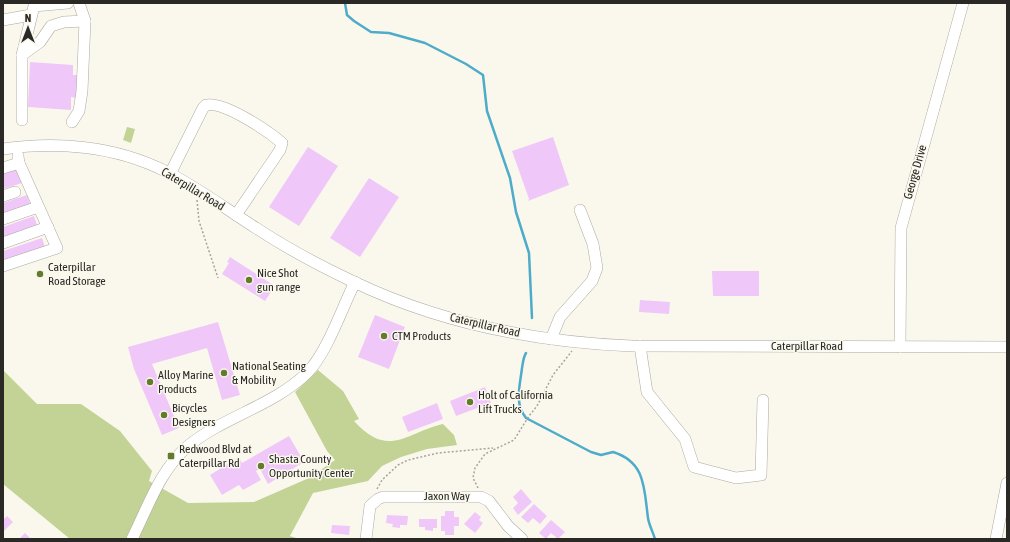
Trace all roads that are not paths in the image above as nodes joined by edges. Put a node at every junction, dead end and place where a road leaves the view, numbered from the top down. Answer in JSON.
{"nodes":[{"id":1,"x":68,"y":3,"type":"edge"},
{"id":2,"x":79,"y":3,"type":"edge"},
{"id":3,"x":963,"y":3,"type":"edge"},
{"id":4,"x":31,"y":15,"type":"junction"},
{"id":5,"x":3,"y":20,"type":"edge"},
{"id":6,"x":85,"y":21,"type":"junction"},
{"id":7,"x":51,"y":26,"type":"junction"},
{"id":8,"x":28,"y":28,"type":"junction"},
{"id":9,"x":22,"y":55,"type":"junction"},
{"id":10,"x":22,"y":120,"type":"dead end"},
{"id":11,"x":72,"y":122,"type":"dead end"},
{"id":12,"x":17,"y":147,"type":"junction"},
{"id":13,"x":3,"y":149,"type":"edge"},
{"id":14,"x":19,"y":163,"type":"junction"},
{"id":15,"x":3,"y":168,"type":"edge"},
{"id":16,"x":170,"y":174,"type":"junction"},
{"id":17,"x":15,"y":192,"type":"dead end"},
{"id":18,"x":3,"y":196,"type":"edge"},
{"id":19,"x":38,"y":207,"type":"junction"},
{"id":20,"x":580,"y":210,"type":"dead end"},
{"id":21,"x":236,"y":215,"type":"junction"},
{"id":22,"x":3,"y":219,"type":"edge"},
{"id":23,"x":48,"y":227,"type":"junction"},
{"id":24,"x":3,"y":243,"type":"edge"},
{"id":25,"x":3,"y":266,"type":"edge"},
{"id":26,"x":354,"y":282,"type":"junction"},
{"id":27,"x":551,"y":339,"type":"junction"},
{"id":28,"x":640,"y":346,"type":"junction"},
{"id":29,"x":900,"y":347,"type":"junction"},
{"id":30,"x":1007,"y":347,"type":"edge"},
{"id":31,"x":763,"y":400,"type":"dead end"},
{"id":32,"x":1007,"y":483,"type":"edge"},
{"id":33,"x":1005,"y":502,"type":"edge"},
{"id":34,"x":132,"y":539,"type":"edge"},
{"id":35,"x":366,"y":539,"type":"edge"},
{"id":36,"x":522,"y":539,"type":"edge"},
{"id":37,"x":996,"y":539,"type":"edge"}],
"edges":[{"from":1,"to":4,"type":"street"},
{"from":2,"to":6,"type":"street"},
{"from":3,"to":29,"type":"street","name":"George Drive"},
{"from":4,"to":5,"type":"street"},
{"from":4,"to":8,"type":"street"},
{"from":6,"to":7,"type":"street"},
{"from":6,"to":11,"type":"street"},
{"from":7,"to":8,"type":"street"},
{"from":7,"to":9,"type":"street"},
{"from":8,"to":9,"type":"street"},
{"from":9,"to":10,"type":"street"},
{"from":12,"to":13,"type":"street","name":"Caterpillar Road"},
{"from":12,"to":14,"type":"street"},
{"from":12,"to":16,"type":"street","name":"Caterpillar Road"},
{"from":14,"to":15,"type":"street"},
{"from":14,"to":19,"type":"street"},
{"from":16,"to":21,"type":"street","name":"Caterpillar Road"},
{"from":16,"to":21,"type":"street"},
{"from":17,"to":18,"type":"street"},
{"from":19,"to":22,"type":"street"},
{"from":19,"to":23,"type":"street"},
{"from":20,"to":27,"type":"street"},
{"from":21,"to":26,"type":"street","name":"Caterpillar Road"},
{"from":23,"to":24,"type":"street"},
{"from":23,"to":25,"type":"street"},
{"from":26,"to":27,"type":"street","name":"Caterpillar Road"},
{"from":26,"to":34,"type":"street"},
{"from":27,"to":28,"type":"street","name":"Caterpillar Road"},
{"from":28,"to":29,"type":"street","name":"Caterpillar Road"},
{"from":28,"to":31,"type":"street"},
{"from":29,"to":30,"type":"street","name":"Caterpillar Road"},
{"from":32,"to":33,"type":"street"},
{"from":33,"to":37,"type":"street"},
{"from":35,"to":36,"type":"street","name":"Jaxon Way"}]}
